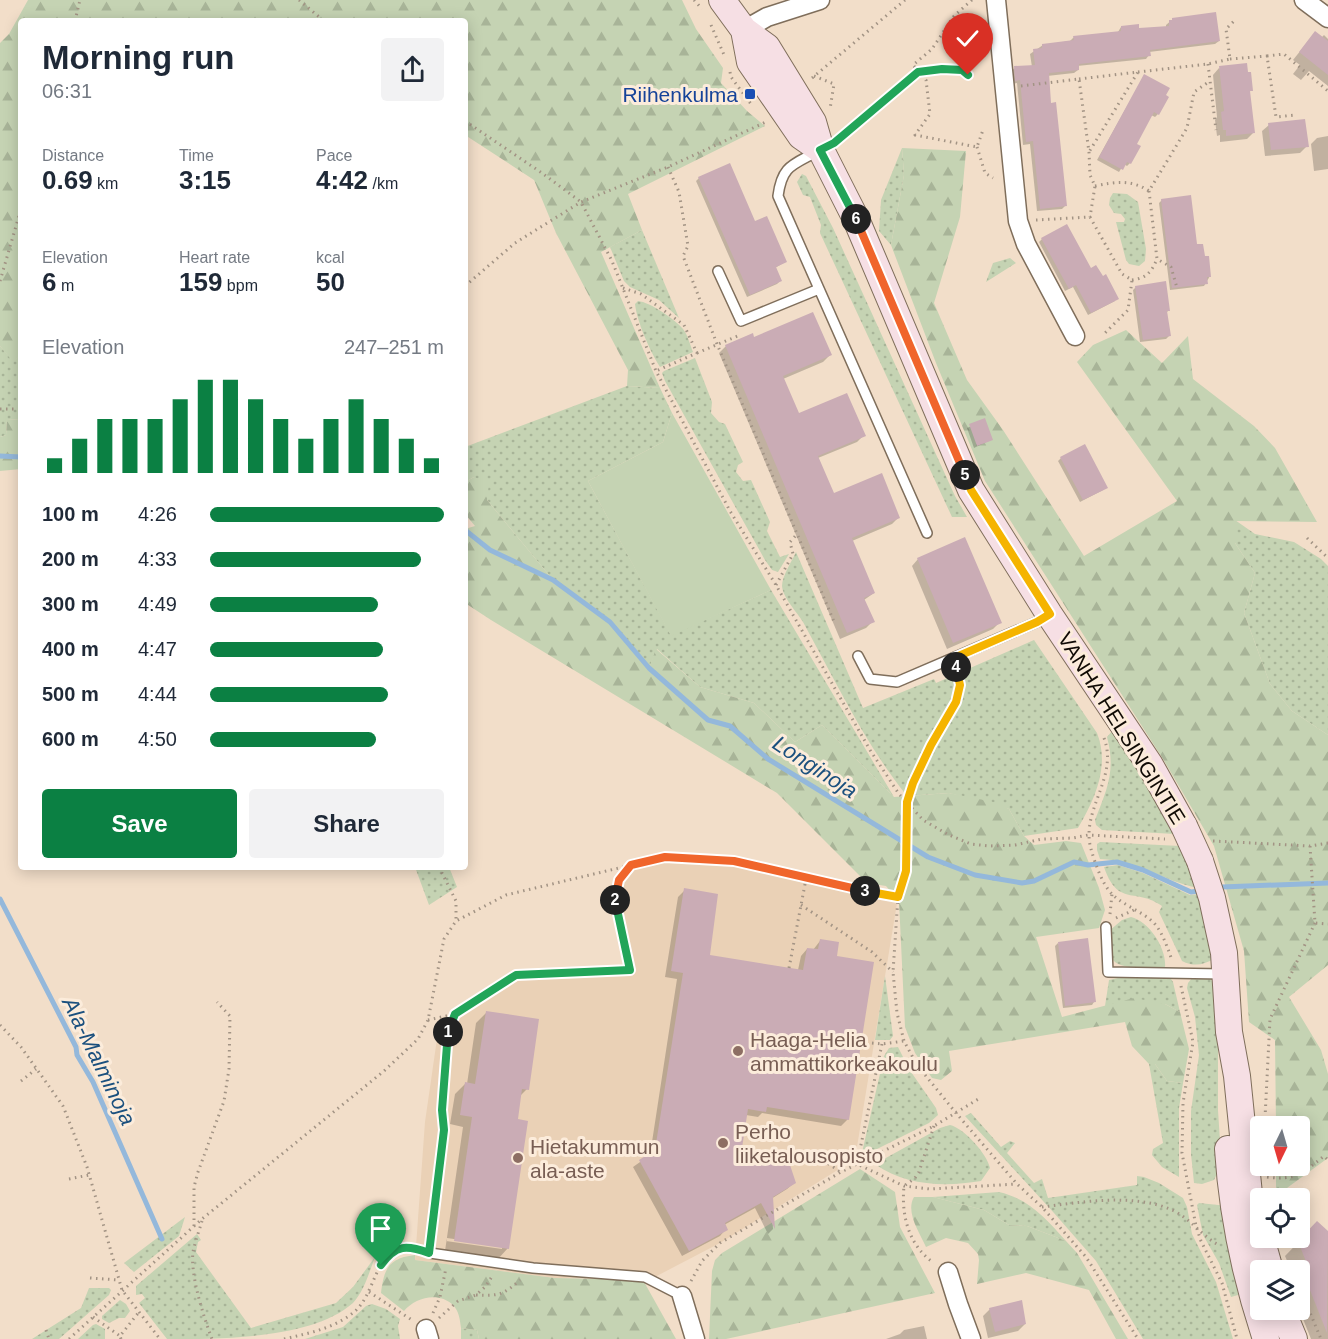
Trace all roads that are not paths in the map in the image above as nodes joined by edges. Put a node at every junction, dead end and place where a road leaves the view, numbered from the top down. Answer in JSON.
{"nodes":[{"id":1,"x":722,"y":0,"type":"edge"},
{"id":2,"x":820,"y":0,"type":"edge"},
{"id":3,"x":996,"y":0,"type":"edge"},
{"id":4,"x":1304,"y":0,"type":"edge"},
{"id":5,"x":1328,"y":18,"type":"edge"},
{"id":6,"x":744,"y":30,"type":"junction"},
{"id":7,"x":820,"y":150,"type":"junction"},
{"id":8,"x":718,"y":271,"type":"dead end"},
{"id":9,"x":819,"y":289,"type":"junction"},
{"id":10,"x":1075,"y":336,"type":"dead end"},
{"id":11,"x":927,"y":533,"type":"dead end"},
{"id":12,"x":1050,"y":614,"type":"junction"},
{"id":13,"x":858,"y":656,"type":"dead end"},
{"id":14,"x":1106,"y":927,"type":"road end"},
{"id":15,"x":1227,"y":974,"type":"junction"},
{"id":16,"x":1229,"y":1032,"type":"junction"},
{"id":17,"x":1250,"y":1198,"type":"edge"},
{"id":18,"x":429,"y":1253,"type":"road end"},
{"id":19,"x":948,"y":1272,"type":"road end"},
{"id":20,"x":682,"y":1296,"type":"joint"},
{"id":21,"x":1286,"y":1320,"type":"edge"},
{"id":22,"x":695,"y":1339,"type":"edge"},
{"id":23,"x":971,"y":1339,"type":"edge"},
{"id":24,"x":1266,"y":1339,"type":"edge"},
{"id":25,"x":1293,"y":1339,"type":"edge"}],
"edges":[{"from":1,"to":6,"type":"main road","name":"VANHA HELSINGINTIE"},
{"from":2,"to":6,"type":"street"},
{"from":3,"to":10,"type":"street"},
{"from":4,"to":5,"type":"street"},
{"from":6,"to":7,"type":"main road","name":"VANHA HELSINGINTIE"},
{"from":7,"to":9,"type":"lane"},
{"from":7,"to":12,"type":"main road","name":"VANHA HELSINGINTIE"},
{"from":8,"to":9,"type":"lane"},
{"from":9,"to":11,"type":"lane"},
{"from":12,"to":13,"type":"lane"},
{"from":12,"to":15,"type":"main road","name":"VANHA HELSINGINTIE","bridge":true},
{"from":14,"to":15,"type":"lane"},
{"from":15,"to":16,"type":"main road","name":"VANHA HELSINGINTIE"},
{"from":16,"to":17,"type":"main road","name":"VANHA HELSINGINTIE"},
{"from":16,"to":24,"type":"main road","name":"VANHA HELSINGINTIE"},
{"from":18,"to":20,"type":"lane"},
{"from":19,"to":23,"type":"street"},
{"from":20,"to":22,"type":"street"},
{"from":21,"to":25,"type":"main road"}]}
